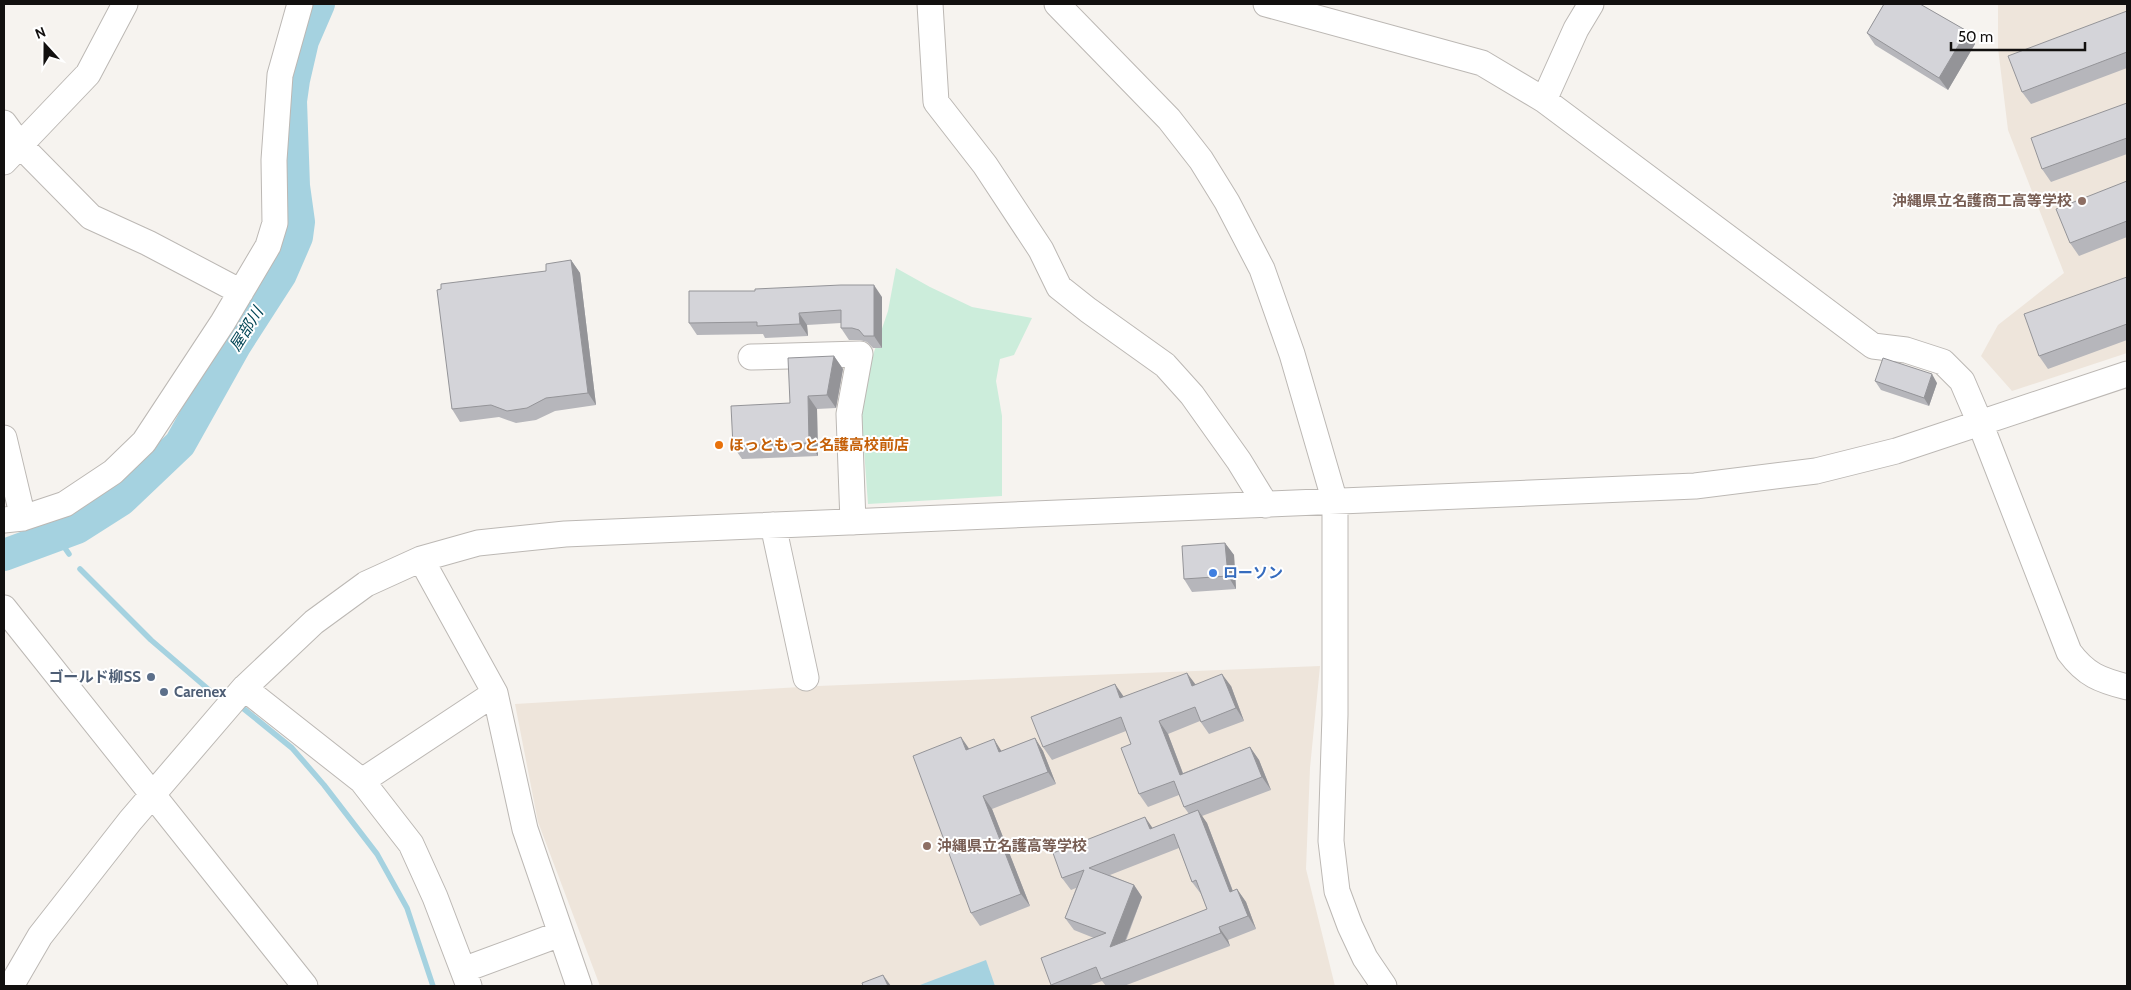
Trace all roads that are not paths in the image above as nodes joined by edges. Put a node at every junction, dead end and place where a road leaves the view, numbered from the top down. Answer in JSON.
{"nodes":[{"id":1,"x":125,"y":4,"type":"edge"},
{"id":2,"x":300,"y":4,"type":"edge"},
{"id":3,"x":930,"y":4,"type":"edge"},
{"id":4,"x":1057,"y":4,"type":"edge"},
{"id":5,"x":1266,"y":4,"type":"edge"},
{"id":6,"x":1591,"y":4,"type":"edge"},
{"id":7,"x":1305,"y":9,"type":"edge"},
{"id":8,"x":1544,"y":100,"type":"junction"},
{"id":9,"x":4,"y":123,"type":"edge"},
{"id":10,"x":12,"y":153,"type":"edge"},
{"id":11,"x":240,"y":292,"type":"junction"},
{"id":12,"x":752,"y":357,"type":"dead end"},
{"id":13,"x":2127,"y":374,"type":"edge"},
{"id":14,"x":1980,"y":423,"type":"junction"},
{"id":15,"x":4,"y":438,"type":"edge"},
{"id":16,"x":1335,"y":502,"type":"junction"},
{"id":17,"x":1266,"y":505,"type":"junction"},
{"id":18,"x":14,"y":519,"type":"edge"},
{"id":19,"x":853,"y":522,"type":"junction"},
{"id":20,"x":773,"y":525,"type":"junction"},
{"id":21,"x":421,"y":559,"type":"junction"},
{"id":22,"x":4,"y":608,"type":"edge"},
{"id":23,"x":806,"y":678,"type":"dead end"},
{"id":24,"x":2127,"y":687,"type":"edge"},
{"id":25,"x":244,"y":688,"type":"junction"},
{"id":26,"x":495,"y":693,"type":"junction"},
{"id":27,"x":362,"y":781,"type":"junction"},
{"id":28,"x":152,"y":795,"type":"junction"},
{"id":29,"x":560,"y":934,"type":"junction"},
{"id":30,"x":466,"y":978,"type":"edge"},
{"id":31,"x":12,"y":986,"type":"edge"},
{"id":32,"x":305,"y":986,"type":"edge"},
{"id":33,"x":579,"y":986,"type":"edge"},
{"id":34,"x":1384,"y":986,"type":"edge"}],
"edges":[{"from":1,"to":10,"type":"street"},
{"from":2,"to":11,"type":"street"},
{"from":3,"to":17,"type":"street"},
{"from":4,"to":16,"type":"street"},
{"from":5,"to":7,"type":"street"},
{"from":6,"to":8,"type":"street"},
{"from":7,"to":8,"type":"street"},
{"from":8,"to":14,"type":"street"},
{"from":9,"to":10,"type":"street"},
{"from":10,"to":11,"type":"street"},
{"from":11,"to":18,"type":"street"},
{"from":12,"to":19,"type":"street"},
{"from":13,"to":14,"type":"street"},
{"from":14,"to":16,"type":"street"},
{"from":14,"to":24,"type":"street"},
{"from":15,"to":18,"type":"street"},
{"from":16,"to":17,"type":"street"},
{"from":16,"to":34,"type":"street"},
{"from":17,"to":19,"type":"street"},
{"from":19,"to":20,"type":"street"},
{"from":20,"to":21,"type":"street"},
{"from":20,"to":23,"type":"street"},
{"from":21,"to":25,"type":"street"},
{"from":21,"to":26,"type":"street"},
{"from":22,"to":28,"type":"street"},
{"from":25,"to":27,"type":"street"},
{"from":25,"to":28,"type":"street"},
{"from":26,"to":27,"type":"street"},
{"from":26,"to":29,"type":"street"},
{"from":27,"to":30,"type":"street"},
{"from":28,"to":31,"type":"street"},
{"from":28,"to":32,"type":"street"},
{"from":29,"to":30,"type":"street"},
{"from":29,"to":33,"type":"street"}]}
